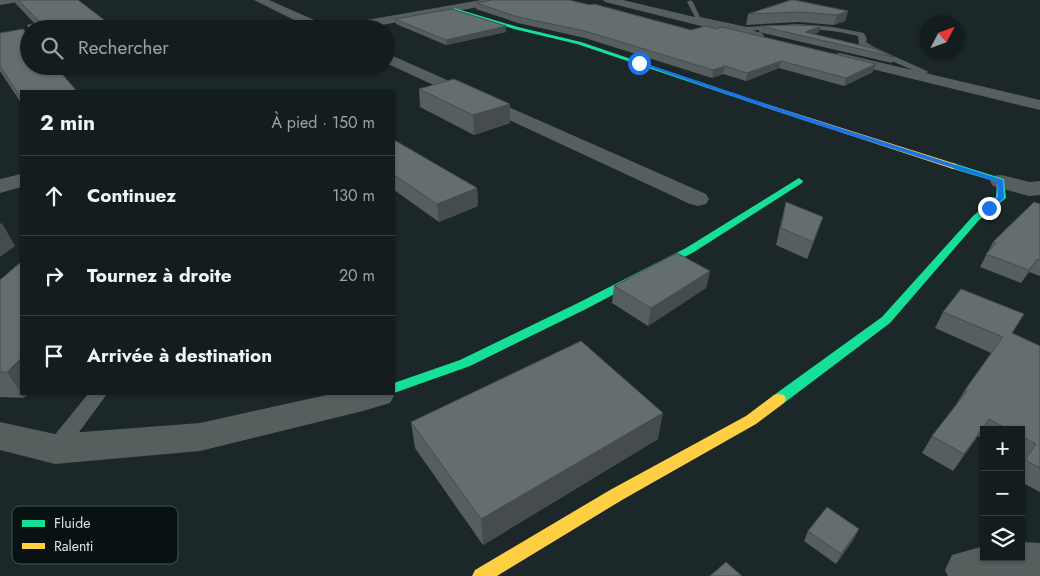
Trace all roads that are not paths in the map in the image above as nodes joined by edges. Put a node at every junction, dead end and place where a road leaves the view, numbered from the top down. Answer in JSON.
{"nodes":[{"id":1,"x":14,"y":0,"type":"edge"},
{"id":2,"x":260,"y":0,"type":"edge"},
{"id":3,"x":500,"y":0,"type":"edge"},
{"id":4,"x":608,"y":0,"type":"edge"},
{"id":5,"x":0,"y":2,"type":"edge"},
{"id":6,"x":690,"y":2,"type":"dead end"},
{"id":7,"x":456,"y":8,"type":"junction"},
{"id":8,"x":303,"y":20,"type":"edge"},
{"id":9,"x":389,"y":20,"type":"edge"},
{"id":10,"x":742,"y":30,"type":"junction"},
{"id":11,"x":772,"y":40,"type":"edge"},
{"id":12,"x":826,"y":54,"type":"edge"},
{"id":13,"x":395,"y":62,"type":"edge"},
{"id":14,"x":864,"y":64,"type":"junction"},
{"id":15,"x":925,"y":72,"type":"junction"},
{"id":16,"x":1040,"y":97,"type":"edge"},
{"id":17,"x":1040,"y":105,"type":"edge"},
{"id":18,"x":20,"y":180,"type":"edge"},
{"id":19,"x":799,"y":181,"type":"dead end"},
{"id":20,"x":0,"y":186,"type":"edge"},
{"id":21,"x":1040,"y":188,"type":"edge"},
{"id":22,"x":1001,"y":189,"type":"junction"},
{"id":23,"x":698,"y":199,"type":"dead end"},
{"id":24,"x":1040,"y":209,"type":"edge"},
{"id":25,"x":395,"y":388,"type":"edge"},
{"id":26,"x":97,"y":395,"type":"edge"},
{"id":27,"x":375,"y":395,"type":"edge"},
{"id":28,"x":0,"y":436,"type":"edge"},
{"id":29,"x":55,"y":449,"type":"junction"},
{"id":30,"x":1040,"y":563,"type":"edge"},
{"id":31,"x":967,"y":570,"type":"dead end"},
{"id":32,"x":481,"y":576,"type":"edge"}],
"edges":[{"from":1,"to":5,"type":"street"},
{"from":2,"to":8,"type":"street"},
{"from":3,"to":7,"type":"street"},
{"from":4,"to":10,"type":"street"},
{"from":6,"to":10,"type":"lane"},
{"from":7,"to":9,"type":"street"},
{"from":7,"to":22,"type":"street"},
{"from":10,"to":11,"type":"street"},
{"from":10,"to":15,"type":"lane"},
{"from":12,"to":14,"type":"street"},
{"from":13,"to":23,"type":"street"},
{"from":14,"to":15,"type":"street"},
{"from":14,"to":17,"type":"street"},
{"from":15,"to":16,"type":"street"},
{"from":18,"to":20,"type":"street"},
{"from":19,"to":25,"type":"street"},
{"from":21,"to":22,"type":"street"},
{"from":22,"to":24,"type":"street"},
{"from":22,"to":32,"type":"street"},
{"from":26,"to":29,"type":"lane"},
{"from":27,"to":29,"type":"street"},
{"from":28,"to":29,"type":"street"},
{"from":30,"to":31,"type":"street"}]}
